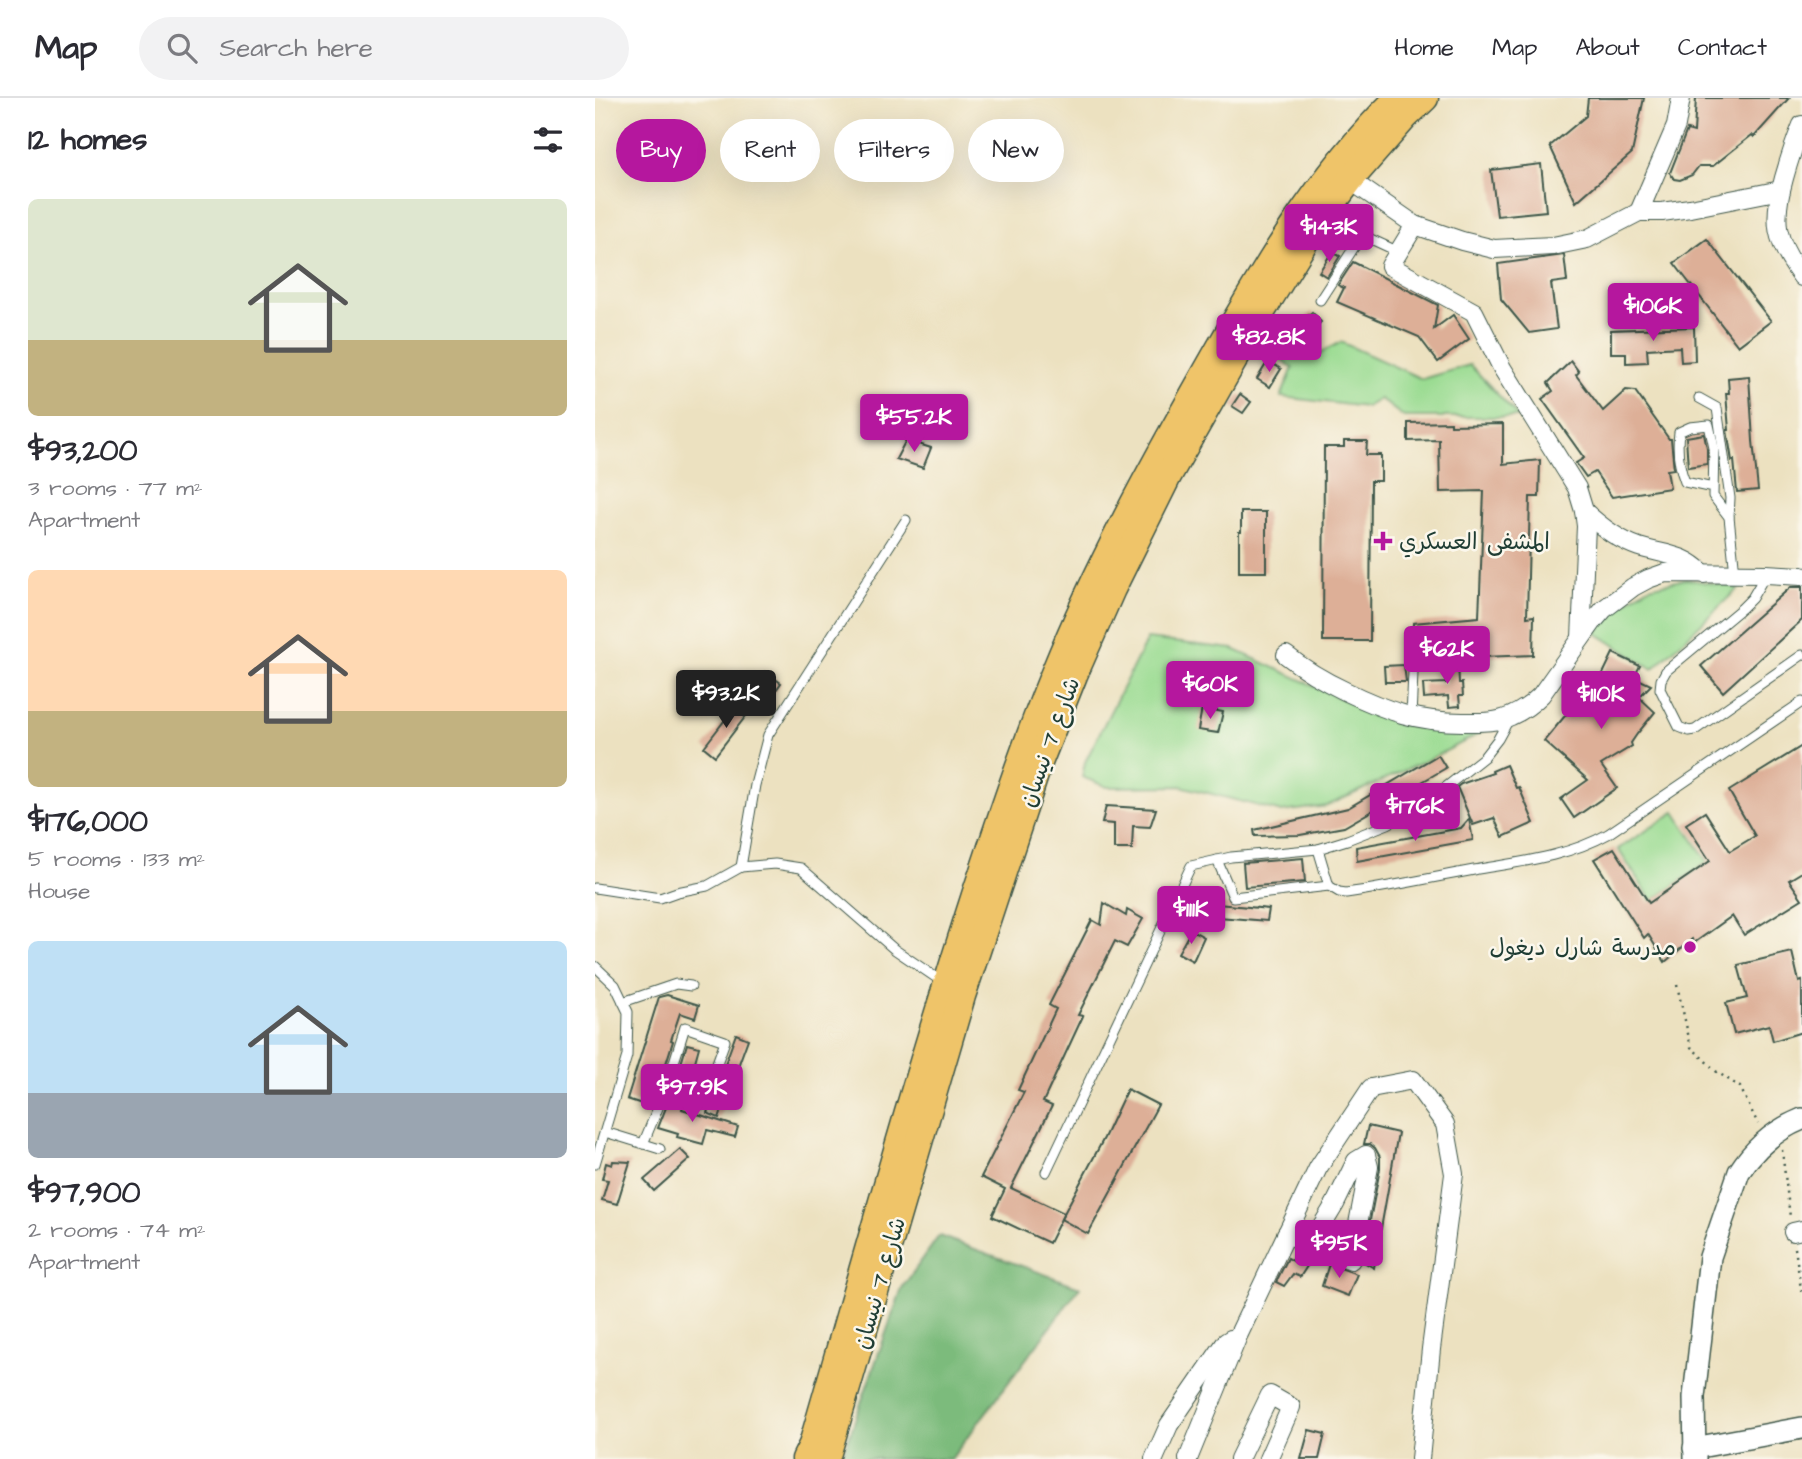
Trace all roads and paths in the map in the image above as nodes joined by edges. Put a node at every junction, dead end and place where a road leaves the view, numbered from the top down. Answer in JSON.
{"nodes":[{"id":1,"x":1398,"y":98,"type":"edge"},
{"id":2,"x":1425,"y":98,"type":"edge"},
{"id":3,"x":1681,"y":98,"type":"edge"},
{"id":4,"x":1802,"y":125,"type":"edge"},
{"id":5,"x":1350,"y":180,"type":"junction"},
{"id":6,"x":1781,"y":190,"type":"junction"},
{"id":7,"x":1639,"y":212,"type":"junction"},
{"id":8,"x":1415,"y":225,"type":"junction"},
{"id":9,"x":1399,"y":252,"type":"junction"},
{"id":10,"x":1802,"y":276,"type":"edge"},
{"id":11,"x":1320,"y":300,"type":"dead end"},
{"id":12,"x":1699,"y":398,"type":"dead end"},
{"id":13,"x":1713,"y":488,"type":"junction"},
{"id":14,"x":1584,"y":511,"type":"junction"},
{"id":15,"x":1729,"y":517,"type":"junction"},
{"id":16,"x":906,"y":520,"type":"dead end"},
{"id":17,"x":1704,"y":574,"type":"junction"},
{"id":18,"x":1735,"y":574,"type":"junction"},
{"id":19,"x":1766,"y":574,"type":"junction"},
{"id":20,"x":1802,"y":576,"type":"edge"},
{"id":21,"x":1581,"y":638,"type":"junction"},
{"id":22,"x":1286,"y":655,"type":"dead end"},
{"id":23,"x":1802,"y":655,"type":"edge"},
{"id":24,"x":1413,"y":673,"type":"dead end"},
{"id":25,"x":1802,"y":702,"type":"edge"},
{"id":26,"x":1510,"y":717,"type":"junction"},
{"id":27,"x":1411,"y":718,"type":"junction"},
{"id":28,"x":1318,"y":849,"type":"junction"},
{"id":29,"x":1216,"y":860,"type":"junction"},
{"id":30,"x":741,"y":867,"type":"junction"},
{"id":31,"x":1329,"y":886,"type":"junction"},
{"id":32,"x":595,"y":888,"type":"edge"},
{"id":33,"x":595,"y":966,"type":"edge"},
{"id":34,"x":1677,"y":985,"type":"dead end"},
{"id":35,"x":691,"y":986,"type":"dead end"},
{"id":36,"x":954,"y":990,"type":"junction"},
{"id":37,"x":623,"y":1002,"type":"junction"},
{"id":38,"x":665,"y":1091,"type":"junction"},
{"id":39,"x":1802,"y":1119,"type":"edge"},
{"id":40,"x":605,"y":1132,"type":"junction"},
{"id":41,"x":1765,"y":1140,"type":"junction"},
{"id":42,"x":643,"y":1144,"type":"junction"},
{"id":43,"x":660,"y":1149,"type":"dead end"},
{"id":44,"x":595,"y":1164,"type":"edge"},
{"id":45,"x":1046,"y":1172,"type":"dead end"},
{"id":46,"x":1286,"y":1234,"type":"junction"},
{"id":47,"x":1311,"y":1244,"type":"junction"},
{"id":48,"x":1238,"y":1336,"type":"junction"},
{"id":49,"x":1802,"y":1428,"type":"edge"},
{"id":50,"x":1694,"y":1453,"type":"edge"},
{"id":51,"x":806,"y":1459,"type":"edge"},
{"id":52,"x":826,"y":1459,"type":"edge"},
{"id":53,"x":1154,"y":1459,"type":"edge"},
{"id":54,"x":1188,"y":1459,"type":"edge"},
{"id":55,"x":1239,"y":1459,"type":"edge"},
{"id":56,"x":1268,"y":1459,"type":"edge"},
{"id":57,"x":1420,"y":1459,"type":"edge"}],
"edges":[{"from":1,"to":36,"type":"main road","name":"شارع 7 نيسان"},
{"from":2,"to":5,"type":"main road","name":"شارع 7 نيسان"},
{"from":3,"to":7,"type":"street"},
{"from":4,"to":6,"type":"street"},
{"from":5,"to":8,"type":"street"},
{"from":5,"to":36,"type":"main road","name":"شارع 7 نيسان"},
{"from":6,"to":7,"type":"street"},
{"from":6,"to":10,"type":"street"},
{"from":7,"to":8,"type":"street"},
{"from":8,"to":9,"type":"street"},
{"from":9,"to":11,"type":"lane"},
{"from":9,"to":14,"type":"street"},
{"from":12,"to":15,"type":"lane"},
{"from":13,"to":13,"type":"lane"},
{"from":13,"to":15,"type":"lane"},
{"from":14,"to":17,"type":"street"},
{"from":14,"to":21,"type":"street"},
{"from":15,"to":18,"type":"lane"},
{"from":16,"to":30,"type":"lane"},
{"from":17,"to":18,"type":"street"},
{"from":17,"to":21,"type":"street"},
{"from":18,"to":19,"type":"street"},
{"from":19,"to":20,"type":"street"},
{"from":19,"to":23,"type":"lane"},
{"from":21,"to":26,"type":"street"},
{"from":22,"to":27,"type":"street"},
{"from":24,"to":27,"type":"lane"},
{"from":25,"to":31,"type":"lane"},
{"from":26,"to":27,"type":"street"},
{"from":26,"to":28,"type":"lane"},
{"from":28,"to":29,"type":"lane"},
{"from":28,"to":31,"type":"lane"},
{"from":29,"to":31,"type":"lane"},
{"from":29,"to":45,"type":"lane"},
{"from":30,"to":32,"type":"lane"},
{"from":30,"to":36,"type":"lane"},
{"from":33,"to":37,"type":"lane"},
{"from":34,"to":41,"type":"path"},
{"from":35,"to":37,"type":"lane"},
{"from":36,"to":51,"type":"main road","name":"شارع 7 نيسان"},
{"from":36,"to":52,"type":"main road","name":"شارع 7 نيسان"},
{"from":37,"to":40,"type":"lane"},
{"from":38,"to":38,"type":"lane"},
{"from":38,"to":42,"type":"lane"},
{"from":39,"to":41,"type":"street"},
{"from":40,"to":42,"type":"lane"},
{"from":40,"to":44,"type":"lane"},
{"from":41,"to":50,"type":"street"},
{"from":42,"to":43,"type":"lane"},
{"from":46,"to":47,"type":"street"},
{"from":46,"to":48,"type":"street"},
{"from":46,"to":57,"type":"street"},
{"from":47,"to":47,"type":"street"},
{"from":48,"to":53,"type":"street"},
{"from":48,"to":54,"type":"street"},
{"from":49,"to":50,"type":"street"},
{"from":55,"to":56,"type":"street"}]}
